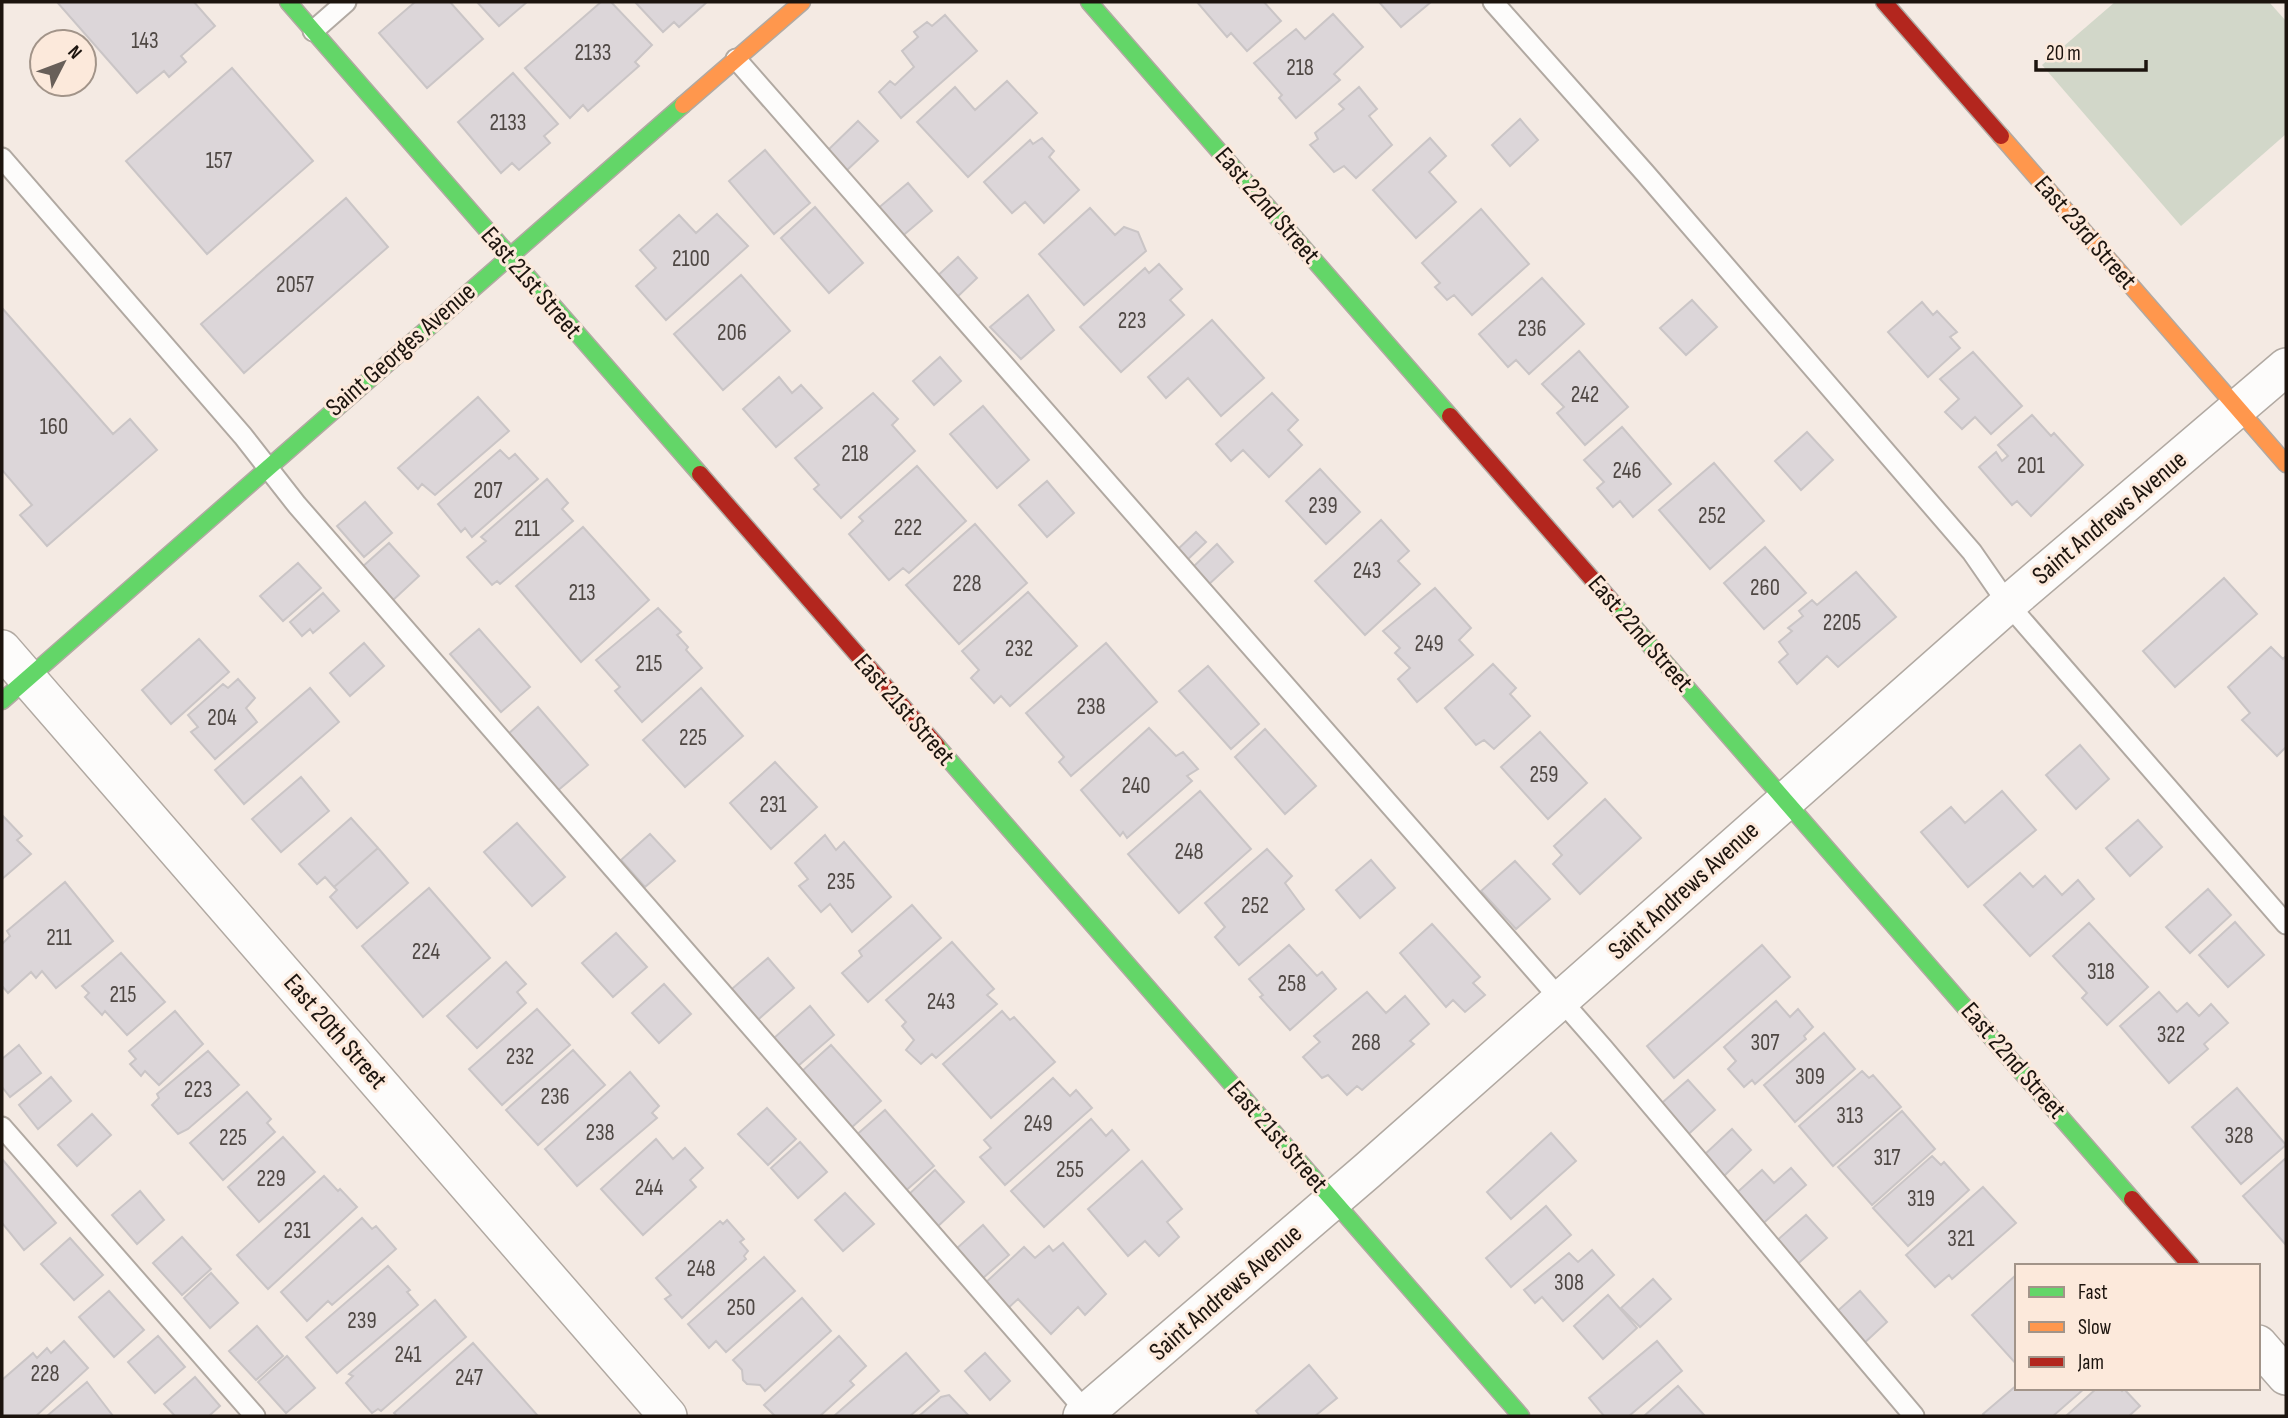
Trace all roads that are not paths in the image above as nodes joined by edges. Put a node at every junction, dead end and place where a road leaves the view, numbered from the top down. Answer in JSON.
{"nodes":[{"id":1,"x":288,"y":2,"type":"edge"},
{"id":2,"x":346,"y":2,"type":"edge"},
{"id":3,"x":802,"y":2,"type":"edge"},
{"id":4,"x":1089,"y":2,"type":"edge"},
{"id":5,"x":1493,"y":2,"type":"edge"},
{"id":6,"x":1884,"y":2,"type":"edge"},
{"id":7,"x":313,"y":31,"type":"junction"},
{"id":8,"x":736,"y":60,"type":"junction"},
{"id":9,"x":2,"y":158,"type":"edge"},
{"id":10,"x":508,"y":257,"type":"junction"},
{"id":11,"x":2286,"y":367,"type":"edge"},
{"id":12,"x":2238,"y":410,"type":"junction"},
{"id":13,"x":2286,"y":464,"type":"edge"},
{"id":14,"x":268,"y":466,"type":"junction"},
{"id":15,"x":2008,"y":604,"type":"junction"},
{"id":16,"x":2,"y":649,"type":"edge"},
{"id":17,"x":15,"y":690,"type":"edge"},
{"id":18,"x":1786,"y":801,"type":"junction"},
{"id":19,"x":2286,"y":924,"type":"edge"},
{"id":20,"x":1560,"y":1001,"type":"junction"},
{"id":21,"x":2,"y":1127,"type":"edge"},
{"id":22,"x":1333,"y":1200,"type":"junction"},
{"id":23,"x":2188,"y":1264,"type":"edge"},
{"id":24,"x":2260,"y":1346,"type":"edge"},
{"id":25,"x":2286,"y":1376,"type":"edge"},
{"id":26,"x":1086,"y":1415,"type":"edge"},
{"id":27,"x":255,"y":1416,"type":"edge"},
{"id":28,"x":668,"y":1416,"type":"edge"},
{"id":29,"x":1521,"y":1416,"type":"edge"},
{"id":30,"x":1914,"y":1416,"type":"edge"}],
"edges":[{"from":1,"to":7,"type":"street","name":"East 21st Street"},
{"from":2,"to":7,"type":"lane"},
{"from":3,"to":8,"type":"street","name":"Saint Georges Avenue"},
{"from":4,"to":18,"type":"street","name":"East 22nd Street"},
{"from":5,"to":15,"type":"lane"},
{"from":6,"to":12,"type":"street","name":"East 23rd Street"},
{"from":7,"to":10,"type":"street","name":"East 21st Street"},
{"from":8,"to":10,"type":"street","name":"Saint Georges Avenue"},
{"from":8,"to":20,"type":"lane"},
{"from":9,"to":14,"type":"lane"},
{"from":10,"to":14,"type":"street","name":"Saint Georges Avenue"},
{"from":10,"to":22,"type":"street","name":"East 21st Street"},
{"from":11,"to":12,"type":"street","name":"Saint Andrews Avenue"},
{"from":12,"to":13,"type":"street","name":"East 23rd Street"},
{"from":12,"to":15,"type":"street","name":"Saint Andrews Avenue"},
{"from":14,"to":17,"type":"street","name":"Saint Georges Avenue"},
{"from":14,"to":26,"type":"lane"},
{"from":15,"to":18,"type":"street","name":"Saint Andrews Avenue"},
{"from":15,"to":19,"type":"lane"},
{"from":16,"to":17,"type":"street","name":"East 20th Street"},
{"from":17,"to":28,"type":"street","name":"East 20th Street"},
{"from":18,"to":20,"type":"street","name":"Saint Andrews Avenue"},
{"from":18,"to":23,"type":"street","name":"East 22nd Street"},
{"from":20,"to":22,"type":"street","name":"Saint Andrews Avenue"},
{"from":20,"to":30,"type":"lane"},
{"from":21,"to":27,"type":"lane"},
{"from":22,"to":26,"type":"street","name":"Saint Andrews Avenue"},
{"from":22,"to":29,"type":"street","name":"East 21st Street"},
{"from":24,"to":25,"type":"street"}]}
